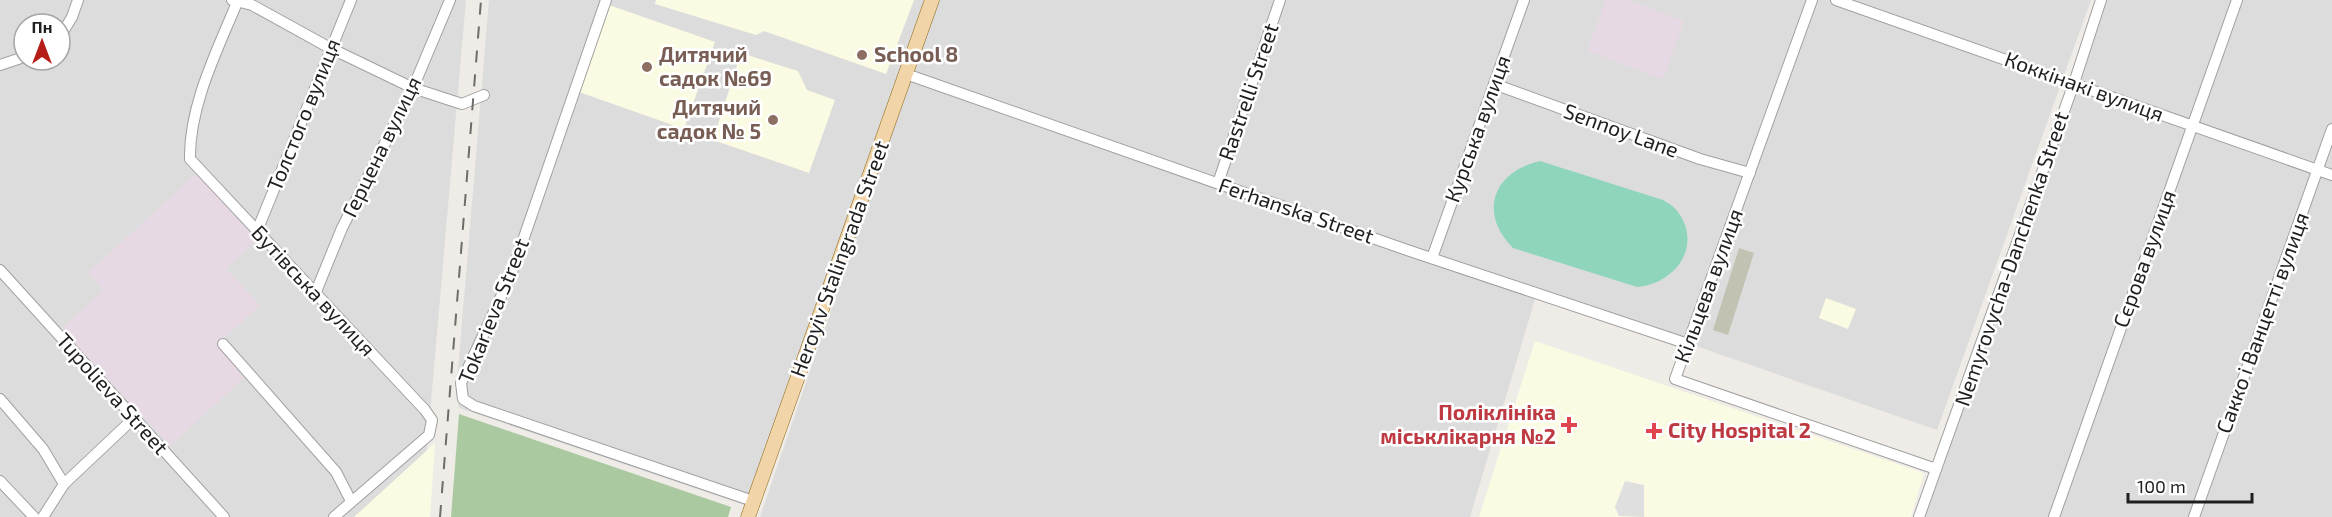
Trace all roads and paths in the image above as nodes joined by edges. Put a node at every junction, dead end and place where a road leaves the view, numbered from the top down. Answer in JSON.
{"nodes":[{"id":1,"x":78,"y":0,"type":"edge"},
{"id":2,"x":236,"y":0,"type":"edge"},
{"id":3,"x":351,"y":0,"type":"edge"},
{"id":4,"x":450,"y":0,"type":"edge"},
{"id":5,"x":606,"y":0,"type":"edge"},
{"id":6,"x":932,"y":0,"type":"edge"},
{"id":7,"x":1280,"y":0,"type":"edge"},
{"id":8,"x":1524,"y":0,"type":"edge"},
{"id":9,"x":1812,"y":0,"type":"edge"},
{"id":10,"x":1836,"y":0,"type":"edge"},
{"id":11,"x":2101,"y":0,"type":"edge"},
{"id":12,"x":2237,"y":0,"type":"edge"},
{"id":13,"x":72,"y":17,"type":"edge"},
{"id":14,"x":330,"y":48,"type":"junction"},
{"id":15,"x":906,"y":74,"type":"junction"},
{"id":16,"x":2074,"y":83,"type":"junction"},
{"id":17,"x":1494,"y":84,"type":"junction"},
{"id":18,"x":412,"y":88,"type":"junction"},
{"id":19,"x":484,"y":95,"type":"dead end"},
{"id":20,"x":2193,"y":126,"type":"junction"},
{"id":21,"x":2332,"y":129,"type":"edge"},
{"id":22,"x":2318,"y":170,"type":"junction"},
{"id":23,"x":1750,"y":173,"type":"junction"},
{"id":24,"x":2332,"y":175,"type":"edge"},
{"id":25,"x":1218,"y":183,"type":"junction"},
{"id":26,"x":257,"y":231,"type":"junction"},
{"id":27,"x":1432,"y":258,"type":"junction"},
{"id":28,"x":0,"y":270,"type":"edge"},
{"id":29,"x":315,"y":294,"type":"junction"},
{"id":30,"x":223,"y":344,"type":"dead end"},
{"id":31,"x":1688,"y":344,"type":"junction"},
{"id":32,"x":0,"y":399,"type":"edge"},
{"id":33,"x":134,"y":418,"type":"junction"},
{"id":34,"x":1936,"y":469,"type":"junction"},
{"id":35,"x":0,"y":481,"type":"edge"},
{"id":36,"x":64,"y":484,"type":"junction"},
{"id":37,"x":351,"y":501,"type":"junction"},
{"id":38,"x":753,"y":501,"type":"junction"},
{"id":39,"x":34,"y":517,"type":"edge"},
{"id":40,"x":43,"y":517,"type":"edge"},
{"id":41,"x":224,"y":517,"type":"edge"},
{"id":42,"x":334,"y":517,"type":"edge"},
{"id":43,"x":748,"y":517,"type":"edge"},
{"id":44,"x":1919,"y":517,"type":"edge"},
{"id":45,"x":2054,"y":517,"type":"edge"},
{"id":46,"x":2194,"y":517,"type":"edge"}],
"edges":[{"from":1,"to":13,"type":"street"},
{"from":2,"to":14,"type":"street"},
{"from":2,"to":26,"type":"street","name":"Бутівська вулиця"},
{"from":3,"to":14,"type":"street","name":"Толстого вулиця"},
{"from":4,"to":18,"type":"street","name":"Герцена вулиця"},
{"from":5,"to":38,"type":"street","name":"Tokarieva Street"},
{"from":6,"to":15,"type":"main road","name":"Heroyiv Stalingrada Street"},
{"from":7,"to":25,"type":"street","name":"Rastrelli Street"},
{"from":8,"to":17,"type":"street","name":"Курська вулиця"},
{"from":9,"to":23,"type":"street","name":"Кільцева вулиця"},
{"from":10,"to":16,"type":"street","name":"Коккінакі вулиця"},
{"from":11,"to":16,"type":"street","name":"Nemyrovycha-Danchenka Street"},
{"from":12,"to":20,"type":"street","name":"Сєрова вулиця"},
{"from":14,"to":18,"type":"street"},
{"from":14,"to":26,"type":"street","name":"Толстого вулиця"},
{"from":15,"to":25,"type":"street","name":"Ferhanska Street"},
{"from":15,"to":38,"type":"main road","name":"Heroyiv Stalingrada Street"},
{"from":16,"to":20,"type":"street","name":"Коккінакі вулиця"},
{"from":16,"to":34,"type":"street","name":"Nemyrovycha-Danchenka Street"},
{"from":17,"to":23,"type":"street","name":"Sennoy Lane"},
{"from":17,"to":27,"type":"street","name":"Курська вулиця"},
{"from":18,"to":19,"type":"street"},
{"from":18,"to":29,"type":"street","name":"Герцена вулиця"},
{"from":20,"to":22,"type":"street","name":"Коккінакі вулиця"},
{"from":20,"to":45,"type":"street","name":"Сєрова вулиця"},
{"from":21,"to":22,"type":"street","name":"Сакко і Ванцетті вулиця"},
{"from":22,"to":24,"type":"street","name":"Коккінакі вулиця"},
{"from":22,"to":46,"type":"street","name":"Сакко і Ванцетті вулиця"},
{"from":23,"to":31,"type":"street","name":"Кільцева вулиця"},
{"from":25,"to":27,"type":"street","name":"Ferhanska Street"},
{"from":26,"to":29,"type":"street","name":"Бутівська вулиця"},
{"from":27,"to":31,"type":"street","name":"Ferhanska Street"},
{"from":28,"to":33,"type":"street","name":"Tupolieva Street"},
{"from":29,"to":37,"type":"street","name":"Бутівська вулиця"},
{"from":30,"to":37,"type":"street"},
{"from":31,"to":34,"type":"street","name":"Кільцева вулиця"},
{"from":32,"to":36,"type":"street"},
{"from":33,"to":36,"type":"street"},
{"from":33,"to":41,"type":"street","name":"Tupolieva Street"},
{"from":34,"to":44,"type":"street","name":"Nemyrovycha-Danchenka Street"},
{"from":35,"to":39,"type":"street"},
{"from":36,"to":40,"type":"street"},
{"from":37,"to":42,"type":"street"},
{"from":38,"to":43,"type":"main road","name":"Heroyiv Stalingrada Street"}]}
